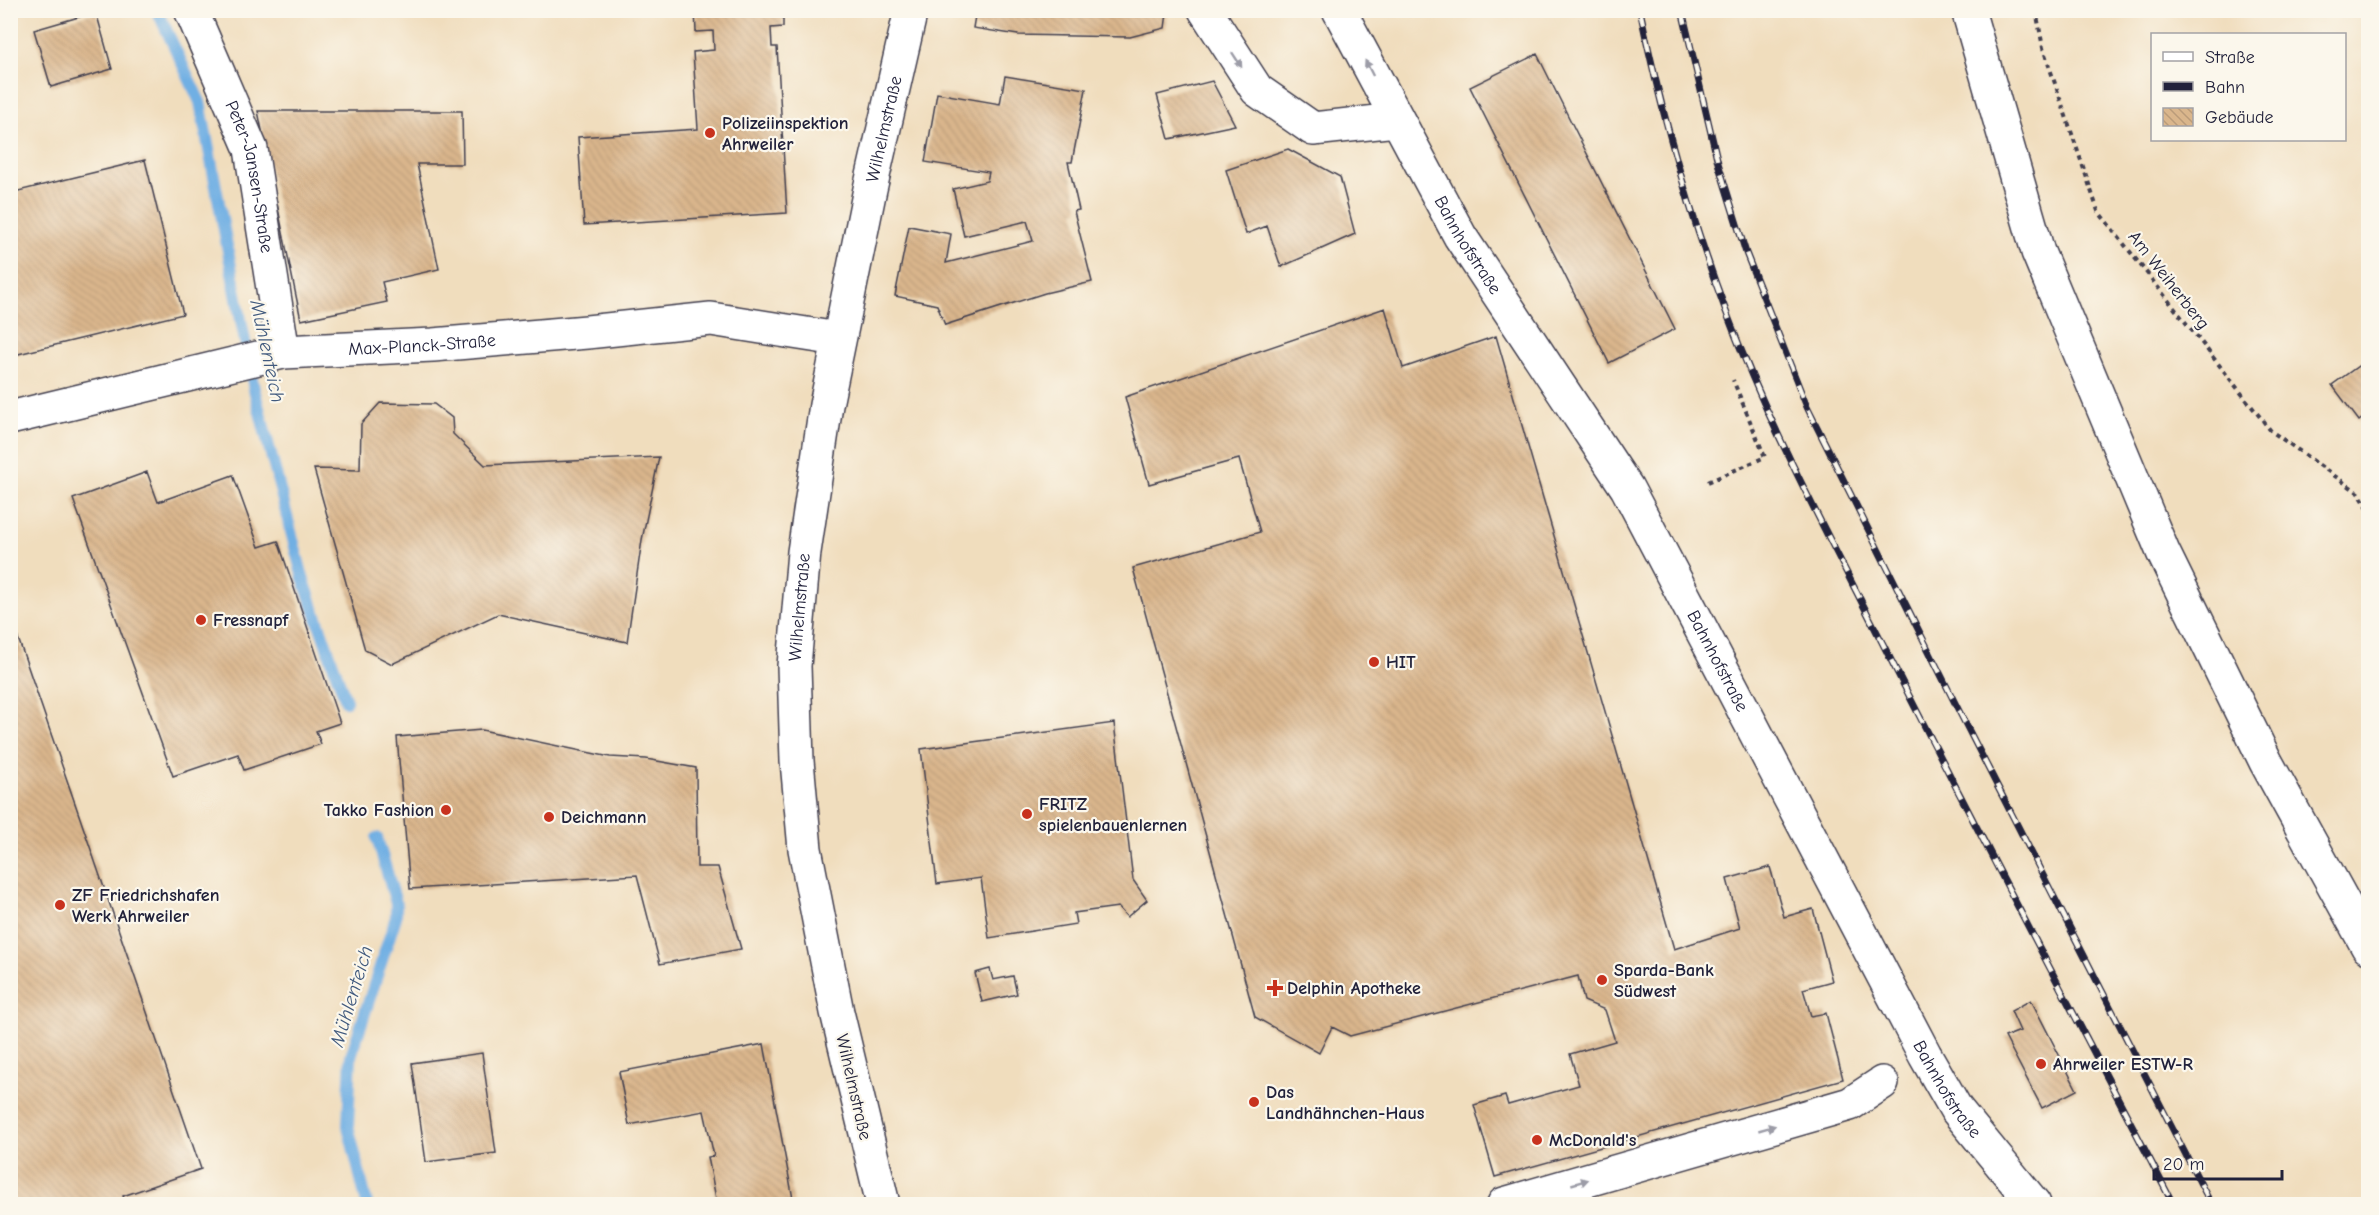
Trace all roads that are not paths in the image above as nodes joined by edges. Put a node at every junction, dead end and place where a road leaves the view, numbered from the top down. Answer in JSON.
{"nodes":[{"id":1,"x":191,"y":10,"type":"edge"},
{"id":2,"x":911,"y":10,"type":"edge"},
{"id":3,"x":1205,"y":10,"type":"edge"},
{"id":4,"x":1339,"y":10,"type":"edge"},
{"id":5,"x":1968,"y":10,"type":"edge"},
{"id":6,"x":1396,"y":120,"type":"junction"},
{"id":7,"x":838,"y":339,"type":"junction"},
{"id":8,"x":274,"y":354,"type":"junction"},
{"id":9,"x":10,"y":418,"type":"edge"},
{"id":10,"x":2368,"y":947,"type":"edge"},
{"id":11,"x":1882,"y":1083,"type":"dead end"},
{"id":12,"x":883,"y":1204,"type":"edge"},
{"id":13,"x":1504,"y":1204,"type":"edge"},
{"id":14,"x":2034,"y":1204,"type":"edge"}],
"edges":[{"from":1,"to":8,"type":"street","name":"Peter-Jansen-Straße"},
{"from":2,"to":7,"type":"street","name":"Wilhelmstraße"},
{"from":3,"to":6,"type":"street","one_way":true},
{"from":6,"to":4,"type":"street","name":"Bahnhofstraße","one_way":true},
{"from":5,"to":10,"type":"street"},
{"from":6,"to":14,"type":"street","name":"Bahnhofstraße"},
{"from":7,"to":8,"type":"street","name":"Max-Planck-Straße"},
{"from":7,"to":12,"type":"street","name":"Wilhelmstraße"},
{"from":8,"to":9,"type":"street","name":"Max-Planck-Straße"},
{"from":13,"to":11,"type":"street","one_way":true}]}
